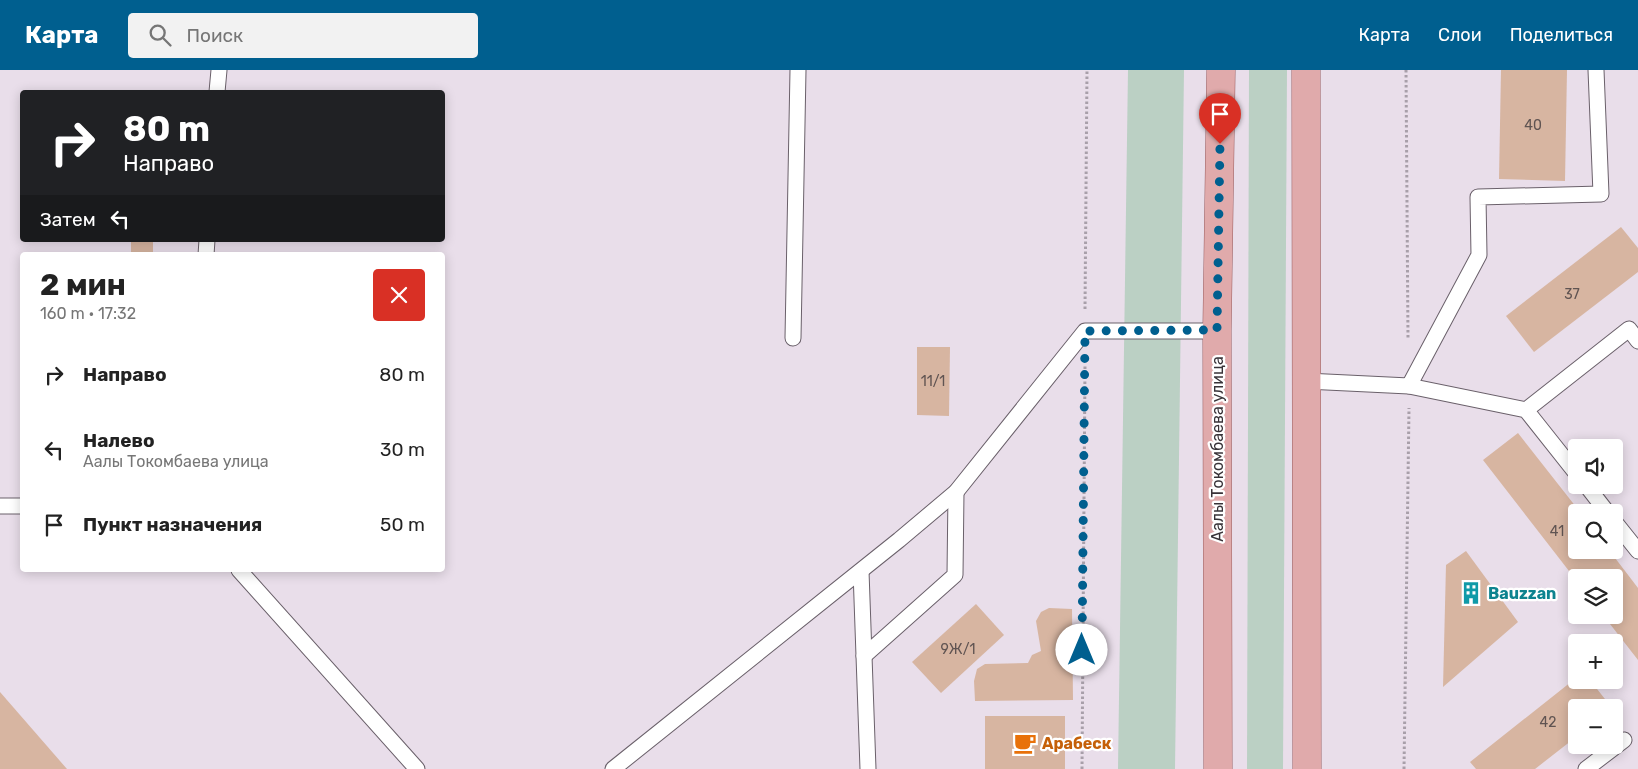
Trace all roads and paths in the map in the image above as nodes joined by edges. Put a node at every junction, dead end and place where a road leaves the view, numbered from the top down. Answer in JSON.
{"nodes":[{"id":1,"x":219,"y":70,"type":"edge"},
{"id":2,"x":798,"y":70,"type":"edge"},
{"id":3,"x":1087,"y":70,"type":"edge"},
{"id":4,"x":1221,"y":70,"type":"edge"},
{"id":5,"x":1306,"y":70,"type":"edge"},
{"id":6,"x":1406,"y":70,"type":"edge"},
{"id":7,"x":1596,"y":70,"type":"edge"},
{"id":8,"x":217,"y":90,"type":"edge"},
{"id":9,"x":1217,"y":330,"type":"junction"},
{"id":10,"x":1085,"y":331,"type":"junction"},
{"id":11,"x":793,"y":338,"type":"dead end"},
{"id":12,"x":1638,"y":341,"type":"edge"},
{"id":13,"x":1306,"y":381,"type":"junction"},
{"id":14,"x":1409,"y":386,"type":"junction"},
{"id":15,"x":1526,"y":410,"type":"junction"},
{"id":16,"x":1568,"y":463,"type":"edge"},
{"id":17,"x":956,"y":492,"type":"junction"},
{"id":18,"x":1593,"y":494,"type":"edge"},
{"id":19,"x":1601,"y":504,"type":"edge"},
{"id":20,"x":0,"y":506,"type":"edge"},
{"id":21,"x":20,"y":506,"type":"edge"},
{"id":22,"x":1623,"y":532,"type":"edge"},
{"id":23,"x":1638,"y":551,"type":"edge"},
{"id":24,"x":861,"y":571,"type":"junction"},
{"id":25,"x":241,"y":572,"type":"edge"},
{"id":26,"x":864,"y":656,"type":"junction"},
{"id":27,"x":1624,"y":740,"type":"dead end"},
{"id":28,"x":417,"y":769,"type":"edge"},
{"id":29,"x":613,"y":769,"type":"edge"},
{"id":30,"x":868,"y":769,"type":"edge"},
{"id":31,"x":1082,"y":769,"type":"edge"},
{"id":32,"x":1218,"y":769,"type":"edge"},
{"id":33,"x":1307,"y":769,"type":"edge"},
{"id":34,"x":1404,"y":769,"type":"edge"},
{"id":35,"x":1586,"y":769,"type":"edge"}],
"edges":[{"from":1,"to":8,"type":"lane"},
{"from":2,"to":11,"type":"lane"},
{"from":3,"to":10,"type":"path"},
{"from":4,"to":9,"type":"main road","name":"Аалы Токомбаева улица"},
{"from":5,"to":13,"type":"main road"},
{"from":6,"to":14,"type":"path"},
{"from":7,"to":14,"type":"lane"},
{"from":9,"to":10,"type":"lane"},
{"from":9,"to":32,"type":"main road","name":"Аалы Токомбаева улица"},
{"from":10,"to":17,"type":"lane"},
{"from":10,"to":31,"type":"path"},
{"from":12,"to":15,"type":"lane"},
{"from":13,"to":14,"type":"lane"},
{"from":13,"to":33,"type":"main road"},
{"from":14,"to":15,"type":"lane"},
{"from":14,"to":34,"type":"path"},
{"from":15,"to":16,"type":"lane"},
{"from":17,"to":24,"type":"lane"},
{"from":17,"to":26,"type":"lane"},
{"from":18,"to":19,"type":"lane"},
{"from":20,"to":21,"type":"lane"},
{"from":22,"to":23,"type":"lane"},
{"from":24,"to":26,"type":"lane"},
{"from":24,"to":29,"type":"lane"},
{"from":25,"to":28,"type":"lane"},
{"from":26,"to":30,"type":"lane"},
{"from":27,"to":35,"type":"lane"}]}
